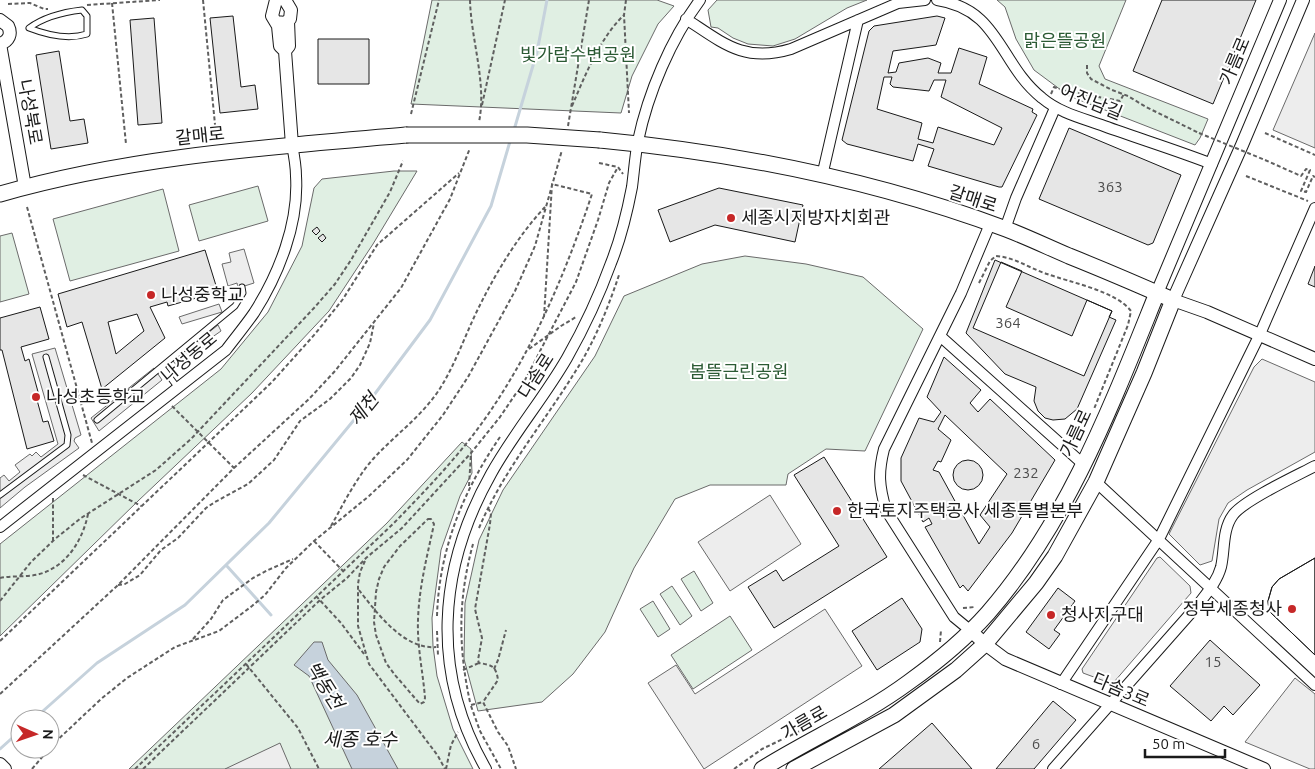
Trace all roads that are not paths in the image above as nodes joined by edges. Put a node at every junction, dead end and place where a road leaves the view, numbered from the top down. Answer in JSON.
{"nodes":[{"id":1,"x":700,"y":0,"type":"edge"},
{"id":2,"x":925,"y":0,"type":"edge"},
{"id":3,"x":937,"y":0,"type":"edge"},
{"id":4,"x":1280,"y":0,"type":"edge"},
{"id":5,"x":1303,"y":0,"type":"edge"},
{"id":6,"x":281,"y":3,"type":"edge"},
{"id":7,"x":686,"y":19,"type":"junction"},
{"id":8,"x":0,"y":20,"type":"edge"},
{"id":9,"x":858,"y":20,"type":"junction"},
{"id":10,"x":282,"y":21,"type":"junction"},
{"id":11,"x":29,"y":28,"type":"joint"},
{"id":12,"x":0,"y":44,"type":"edge"},
{"id":13,"x":1051,"y":105,"type":"junction"},
{"id":14,"x":638,"y":143,"type":"junction"},
{"id":15,"x":292,"y":145,"type":"junction"},
{"id":16,"x":1212,"y":164,"type":"junction"},
{"id":17,"x":822,"y":176,"type":"junction"},
{"id":18,"x":25,"y":187,"type":"junction"},
{"id":19,"x":0,"y":194,"type":"edge"},
{"id":20,"x":1311,"y":204,"type":"edge"},
{"id":21,"x":990,"y":224,"type":"junction"},
{"id":22,"x":1005,"y":229,"type":"junction"},
{"id":23,"x":242,"y":287,"type":"dead end"},
{"id":24,"x":1157,"y":293,"type":"junction"},
{"id":25,"x":1173,"y":300,"type":"junction"},
{"id":26,"x":1260,"y":334,"type":"junction"},
{"id":27,"x":940,"y":336,"type":"junction"},
{"id":28,"x":46,"y":357,"type":"dead end"},
{"id":29,"x":1315,"y":359,"type":"edge"},
{"id":30,"x":162,"y":367,"type":"junction"},
{"id":31,"x":178,"y":388,"type":"junction"},
{"id":32,"x":97,"y":420,"type":"dead end"},
{"id":33,"x":1083,"y":464,"type":"junction"},
{"id":34,"x":1315,"y":466,"type":"edge"},
{"id":35,"x":1096,"y":482,"type":"junction"},
{"id":36,"x":0,"y":495,"type":"edge"},
{"id":37,"x":0,"y":527,"type":"edge"},
{"id":38,"x":1159,"y":539,"type":"junction"},
{"id":39,"x":1211,"y":588,"type":"junction"},
{"id":40,"x":970,"y":631,"type":"junction"},
{"id":41,"x":985,"y":644,"type":"junction"},
{"id":42,"x":1061,"y":684,"type":"junction"},
{"id":43,"x":1315,"y":684,"type":"edge"},
{"id":44,"x":1111,"y":704,"type":"junction"},
{"id":45,"x":0,"y":764,"type":"edge"},
{"id":46,"x":5,"y":769,"type":"edge"},
{"id":47,"x":486,"y":769,"type":"edge"},
{"id":48,"x":762,"y":769,"type":"edge"},
{"id":49,"x":794,"y":769,"type":"edge"},
{"id":50,"x":1053,"y":769,"type":"edge"},
{"id":51,"x":1264,"y":769,"type":"edge"}],
"edges":[{"from":1,"to":7,"type":"street","name":"다솜로"},
{"from":2,"to":9,"type":"street"},
{"from":3,"to":13,"type":"street","name":"어진남길"},
{"from":4,"to":16,"type":"street","name":"가름로"},
{"from":5,"to":25,"type":"street","name":"가름로"},
{"from":6,"to":10,"type":"street"},
{"from":6,"to":10,"type":"street"},
{"from":7,"to":9,"type":"street"},
{"from":7,"to":14,"type":"street","name":"다솜로"},
{"from":8,"to":12,"type":"street"},
{"from":9,"to":17,"type":"street"},
{"from":10,"to":15,"type":"street"},
{"from":11,"to":11,"type":"lane"},
{"from":12,"to":18,"type":"street","name":"나성북로"},
{"from":13,"to":16,"type":"street","name":"어진남길"},
{"from":13,"to":22,"type":"street"},
{"from":14,"to":15,"type":"main road","name":"갈매로","bridge":true},
{"from":14,"to":17,"type":"main road","name":"갈매로"},
{"from":14,"to":47,"type":"street","name":"다솜로"},
{"from":15,"to":18,"type":"main road","name":"갈매로"},
{"from":15,"to":31,"type":"street","name":"나성동로"},
{"from":16,"to":24,"type":"street","name":"가름로"},
{"from":17,"to":21,"type":"main road","name":"갈매로"},
{"from":18,"to":19,"type":"main road","name":"갈매로"},
{"from":20,"to":26,"type":"street"},
{"from":21,"to":22,"type":"main road","name":"갈매로"},
{"from":21,"to":27,"type":"street"},
{"from":22,"to":24,"type":"main road","name":"갈매로"},
{"from":23,"to":30,"type":"lane"},
{"from":24,"to":25,"type":"main road","name":"갈매로"},
{"from":24,"to":33,"type":"main road","name":"가름로"},
{"from":25,"to":26,"type":"street","name":"갈매로"},
{"from":25,"to":35,"type":"main road","name":"가름로"},
{"from":26,"to":29,"type":"street","name":"갈매로"},
{"from":26,"to":38,"type":"street"},
{"from":27,"to":33,"type":"street"},
{"from":27,"to":40,"type":"street"},
{"from":28,"to":36,"type":"lane"},
{"from":30,"to":31,"type":"lane"},
{"from":30,"to":32,"type":"lane"},
{"from":31,"to":37,"type":"street","name":"나성동로"},
{"from":33,"to":40,"type":"main road","name":"가름로"},
{"from":34,"to":39,"type":"street"},
{"from":35,"to":38,"type":"street"},
{"from":35,"to":41,"type":"main road","name":"가름로"},
{"from":38,"to":39,"type":"street"},
{"from":38,"to":42,"type":"street"},
{"from":39,"to":43,"type":"street"},
{"from":39,"to":44,"type":"street"},
{"from":40,"to":41,"type":"street","name":"다솜3로"},
{"from":40,"to":48,"type":"main road","name":"가름로"},
{"from":41,"to":42,"type":"street","name":"다솜3로"},
{"from":41,"to":49,"type":"main road","name":"가름로"},
{"from":42,"to":44,"type":"street","name":"다솜3로"},
{"from":44,"to":50,"type":"street"},
{"from":44,"to":51,"type":"street","name":"다솜3로"},
{"from":45,"to":46,"type":"street"}]}
